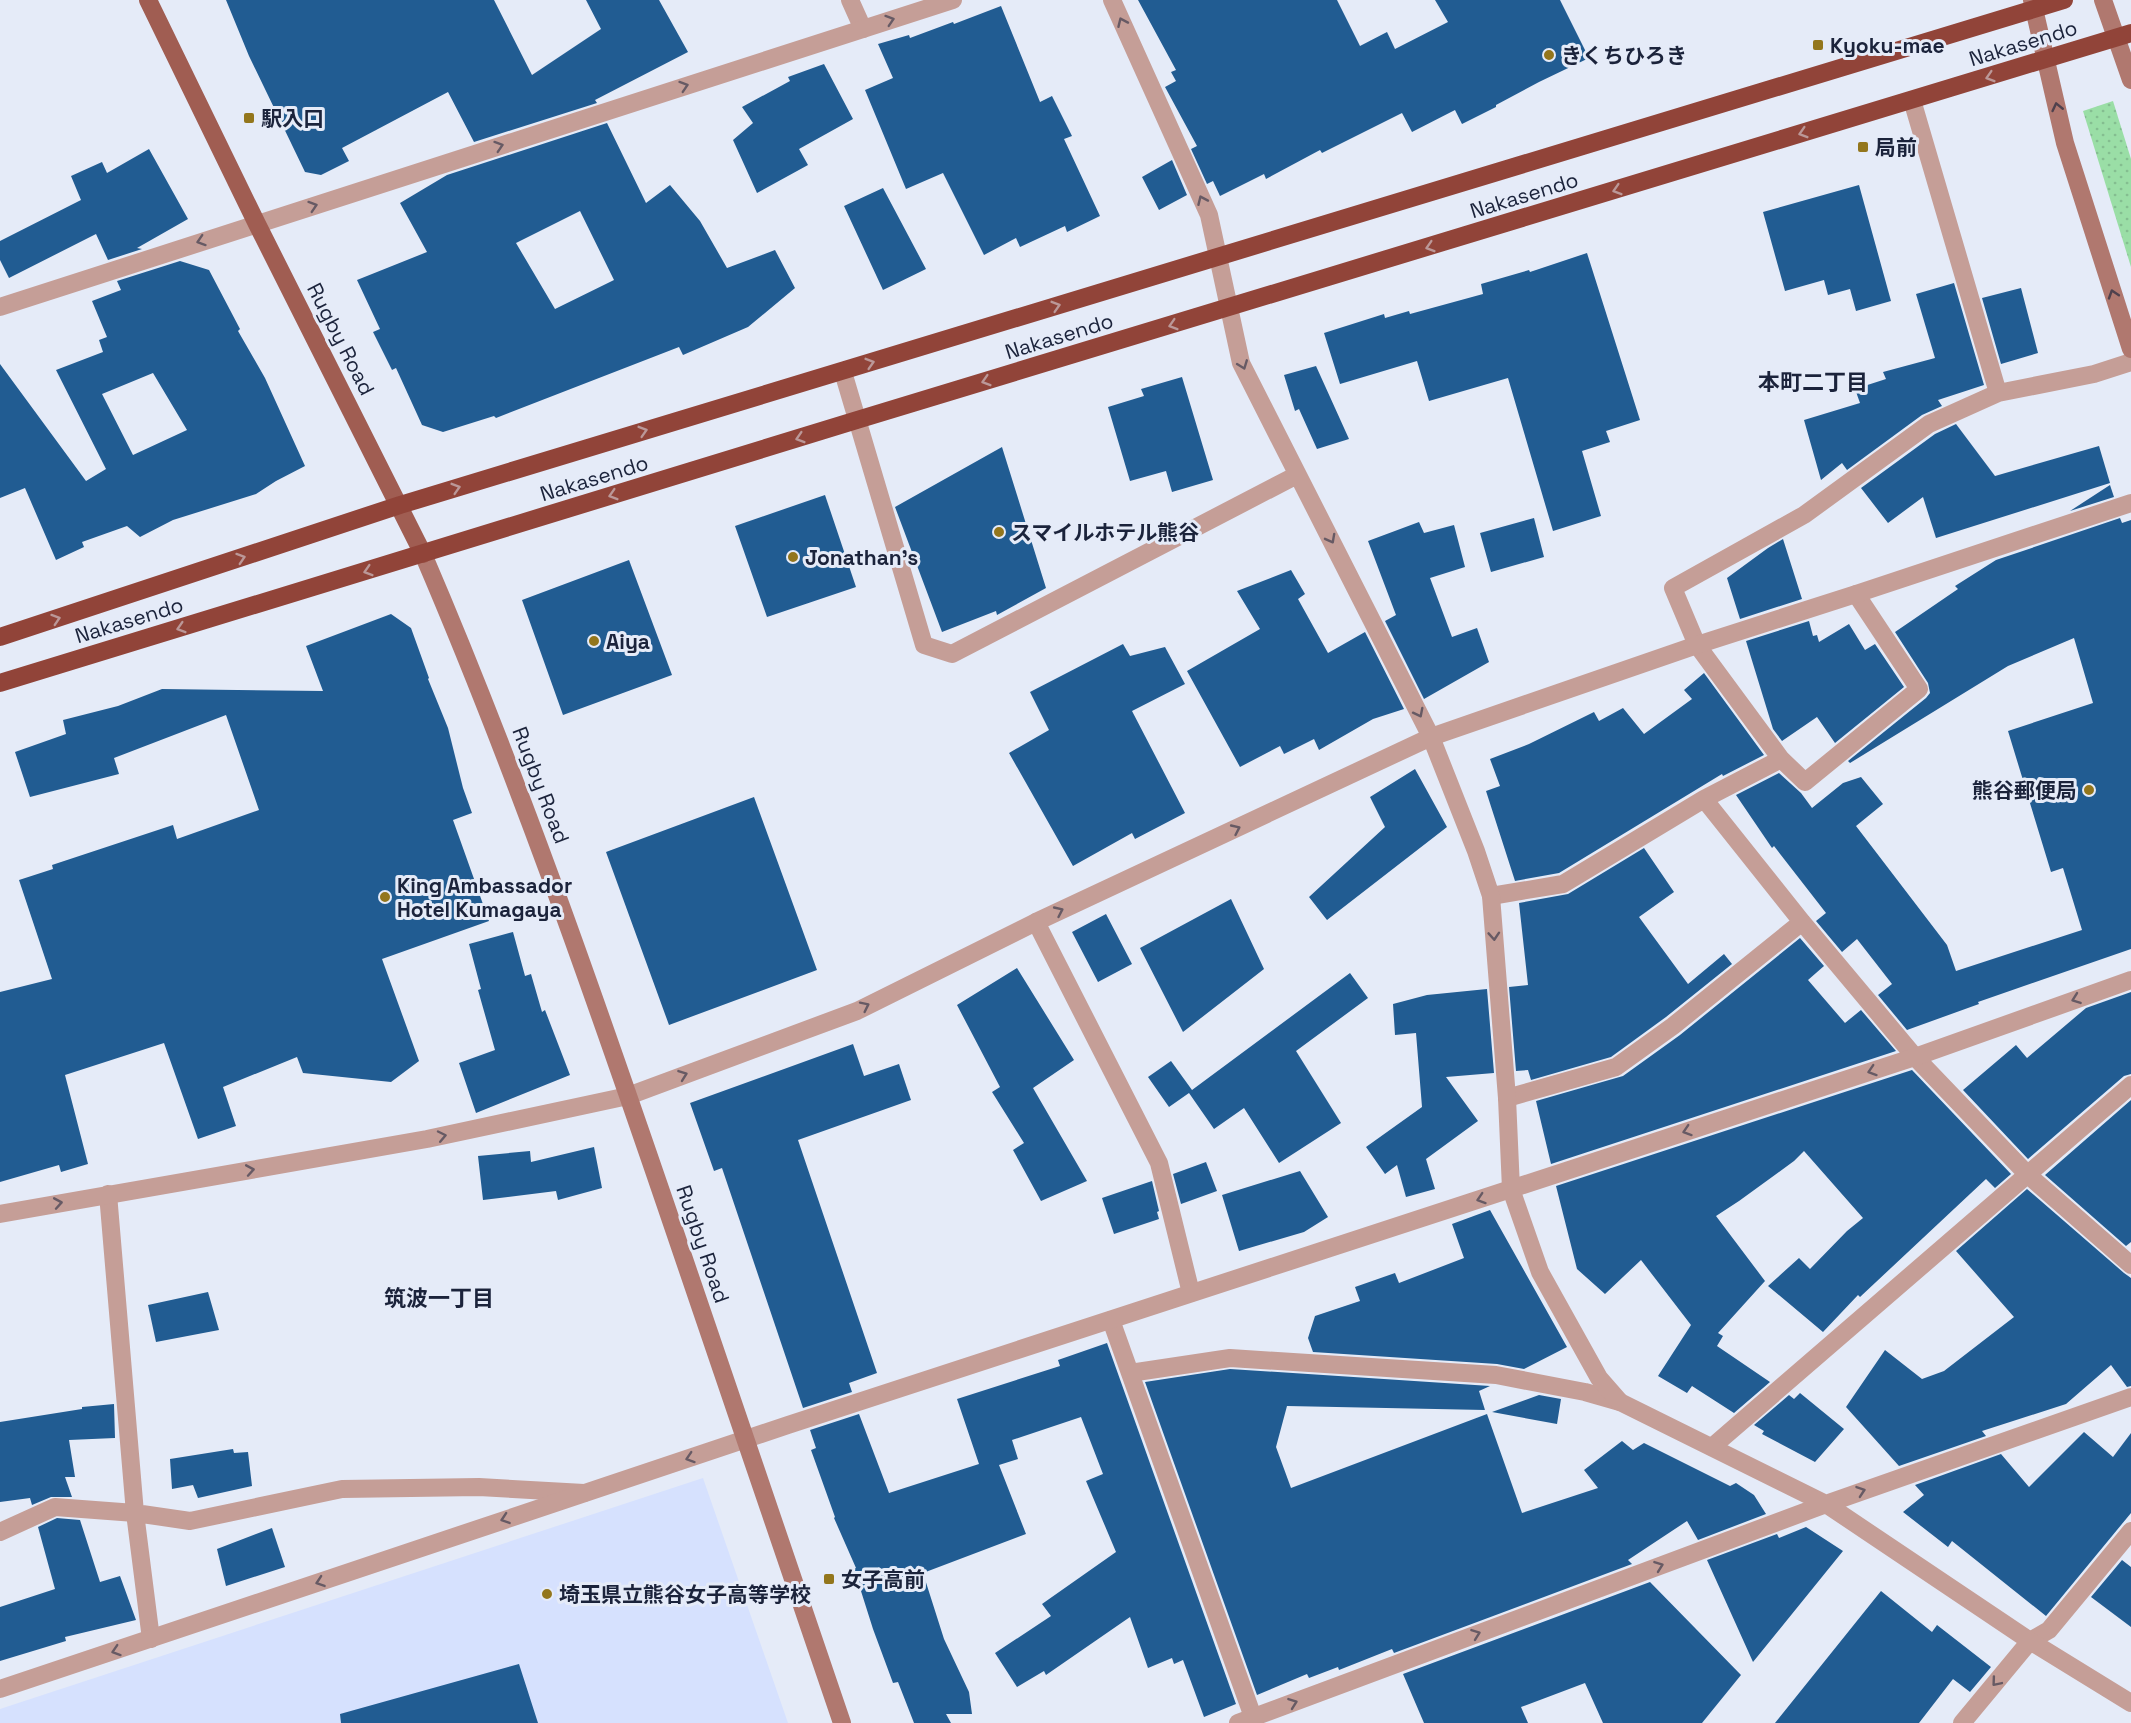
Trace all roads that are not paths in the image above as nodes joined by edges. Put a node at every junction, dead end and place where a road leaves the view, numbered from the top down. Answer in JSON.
{"nodes":[{"id":1,"x":148,"y":0,"type":"edge"},
{"id":2,"x":850,"y":0,"type":"edge"},
{"id":3,"x":952,"y":0,"type":"edge"},
{"id":4,"x":1112,"y":0,"type":"edge"},
{"id":5,"x":2064,"y":0,"type":"edge"},
{"id":6,"x":2103,"y":0,"type":"edge"},
{"id":7,"x":2033,"y":4,"type":"edge"},
{"id":8,"x":863,"y":29,"type":"junction"},
{"id":9,"x":2124,"y":36,"type":"edge"},
{"id":10,"x":2046,"y":59,"type":"junction"},
{"id":11,"x":2131,"y":80,"type":"edge"},
{"id":12,"x":1912,"y":100,"type":"junction"},
{"id":13,"x":257,"y":224,"type":"junction"},
{"id":14,"x":1218,"y":256,"type":"junction"},
{"id":15,"x":0,"y":307,"type":"edge"},
{"id":16,"x":1229,"y":308,"type":"junction"},
{"id":17,"x":2131,"y":349,"type":"edge"},
{"id":18,"x":2131,"y":362,"type":"edge"},
{"id":19,"x":843,"y":372,"type":"junction"},
{"id":20,"x":1998,"y":393,"type":"junction"},
{"id":21,"x":857,"y":420,"type":"junction"},
{"id":22,"x":1297,"y":475,"type":"junction"},
{"id":23,"x":2131,"y":503,"type":"edge"},
{"id":24,"x":400,"y":505,"type":"junction"},
{"id":25,"x":423,"y":554,"type":"junction"},
{"id":26,"x":1856,"y":594,"type":"junction"},
{"id":27,"x":0,"y":637,"type":"edge"},
{"id":28,"x":1697,"y":645,"type":"junction"},
{"id":29,"x":0,"y":683,"type":"edge"},
{"id":30,"x":1431,"y":737,"type":"junction"},
{"id":31,"x":1781,"y":759,"type":"junction"},
{"id":32,"x":1704,"y":799,"type":"junction"},
{"id":33,"x":1491,"y":896,"type":"junction"},
{"id":34,"x":1036,"y":922,"type":"junction"},
{"id":35,"x":1802,"y":922,"type":"junction"},
{"id":36,"x":2131,"y":980,"type":"edge"},
{"id":37,"x":1915,"y":1057,"type":"junction"},
{"id":38,"x":2131,"y":1085,"type":"edge"},
{"id":39,"x":628,"y":1096,"type":"junction"},
{"id":40,"x":1507,"y":1098,"type":"junction"},
{"id":41,"x":2028,"y":1175,"type":"junction"},
{"id":42,"x":1511,"y":1189,"type":"junction"},
{"id":43,"x":108,"y":1194,"type":"junction"},
{"id":44,"x":0,"y":1214,"type":"edge"},
{"id":45,"x":2131,"y":1265,"type":"edge"},
{"id":46,"x":1191,"y":1293,"type":"junction"},
{"id":47,"x":1111,"y":1320,"type":"junction"},
{"id":48,"x":1130,"y":1373,"type":"junction"},
{"id":49,"x":2131,"y":1398,"type":"edge"},
{"id":50,"x":1620,"y":1402,"type":"junction"},
{"id":51,"x":746,"y":1439,"type":"junction"},
{"id":52,"x":1712,"y":1447,"type":"junction"},
{"id":53,"x":584,"y":1493,"type":"junction"},
{"id":54,"x":1826,"y":1504,"type":"junction"},
{"id":55,"x":135,"y":1513,"type":"junction"},
{"id":56,"x":2131,"y":1531,"type":"edge"},
{"id":57,"x":0,"y":1532,"type":"edge"},
{"id":58,"x":151,"y":1639,"type":"junction"},
{"id":59,"x":2030,"y":1641,"type":"junction"},
{"id":60,"x":0,"y":1689,"type":"edge"},
{"id":61,"x":2131,"y":1703,"type":"edge"},
{"id":62,"x":1246,"y":1720,"type":"edge"},
{"id":63,"x":842,"y":1723,"type":"edge"},
{"id":64,"x":1962,"y":1723,"type":"edge"}],
"edges":[{"from":1,"to":13,"type":"main road","name":"Rugby Road"},
{"from":2,"to":8,"type":"street"},
{"from":8,"to":3,"type":"street","one_way":true},
{"from":14,"to":4,"type":"street","one_way":true},
{"from":5,"to":7,"type":"highway","name":"Nakasendo"},
{"from":6,"to":9,"type":"main road"},
{"from":7,"to":10,"type":"main road"},
{"from":7,"to":14,"type":"highway","name":"Nakasendo"},
{"from":13,"to":8,"type":"street","one_way":true},
{"from":9,"to":10,"type":"highway","name":"Nakasendo"},
{"from":9,"to":11,"type":"main road"},
{"from":10,"to":12,"type":"highway","name":"Nakasendo","one_way":true},
{"from":17,"to":10,"type":"main road","one_way":true},
{"from":12,"to":16,"type":"highway","name":"Nakasendo","one_way":true},
{"from":12,"to":20,"type":"street"},
{"from":13,"to":15,"type":"street","one_way":true},
{"from":13,"to":24,"type":"main road","name":"Rugby Road"},
{"from":14,"to":16,"type":"street"},
{"from":19,"to":14,"type":"highway","name":"Nakasendo","one_way":true},
{"from":16,"to":21,"type":"highway","name":"Nakasendo","one_way":true},
{"from":16,"to":22,"type":"street","one_way":true},
{"from":18,"to":20,"type":"street"},
{"from":19,"to":21,"type":"street"},
{"from":24,"to":19,"type":"highway","name":"Nakasendo","one_way":true},
{"from":20,"to":28,"type":"street"},
{"from":21,"to":22,"type":"street"},
{"from":21,"to":25,"type":"highway","name":"Nakasendo","one_way":true},
{"from":22,"to":30,"type":"street","one_way":true},
{"from":23,"to":26,"type":"street"},
{"from":24,"to":25,"type":"main road","name":"Rugby Road"},
{"from":27,"to":24,"type":"highway","name":"Nakasendo","one_way":true},
{"from":25,"to":29,"type":"highway","name":"Nakasendo","one_way":true},
{"from":25,"to":39,"type":"main road","name":"Rugby Road"},
{"from":26,"to":28,"type":"street"},
{"from":26,"to":31,"type":"street"},
{"from":28,"to":30,"type":"street"},
{"from":28,"to":31,"type":"street"},
{"from":30,"to":33,"type":"street"},
{"from":34,"to":30,"type":"street","one_way":true},
{"from":31,"to":32,"type":"street"},
{"from":32,"to":33,"type":"street"},
{"from":32,"to":35,"type":"street"},
{"from":33,"to":40,"type":"street","one_way":true},
{"from":39,"to":34,"type":"street","one_way":true},
{"from":34,"to":46,"type":"street"},
{"from":35,"to":37,"type":"street"},
{"from":35,"to":40,"type":"street"},
{"from":36,"to":37,"type":"street","one_way":true},
{"from":37,"to":41,"type":"street"},
{"from":37,"to":42,"type":"street","one_way":true},
{"from":38,"to":41,"type":"street"},
{"from":43,"to":39,"type":"street","one_way":true},
{"from":39,"to":51,"type":"main road","name":"Rugby Road"},
{"from":40,"to":42,"type":"street"},
{"from":41,"to":45,"type":"street"},
{"from":41,"to":52,"type":"street"},
{"from":42,"to":46,"type":"street","one_way":true},
{"from":42,"to":50,"type":"street"},
{"from":44,"to":43,"type":"street","one_way":true},
{"from":43,"to":55,"type":"street"},
{"from":46,"to":47,"type":"street"},
{"from":47,"to":48,"type":"street"},
{"from":47,"to":51,"type":"street"},
{"from":48,"to":50,"type":"street"},
{"from":48,"to":62,"type":"street"},
{"from":54,"to":49,"type":"street","one_way":true},
{"from":50,"to":52,"type":"street"},
{"from":51,"to":53,"type":"street","one_way":true},
{"from":51,"to":63,"type":"main road","name":"Rugby Road"},
{"from":52,"to":54,"type":"street"},
{"from":53,"to":55,"type":"street"},
{"from":53,"to":58,"type":"street","one_way":true},
{"from":54,"to":59,"type":"street"},
{"from":62,"to":54,"type":"street","one_way":true},
{"from":55,"to":57,"type":"street"},
{"from":55,"to":58,"type":"street"},
{"from":56,"to":59,"type":"street"},
{"from":58,"to":60,"type":"street","one_way":true},
{"from":59,"to":61,"type":"street"},
{"from":59,"to":64,"type":"street","one_way":true}]}
